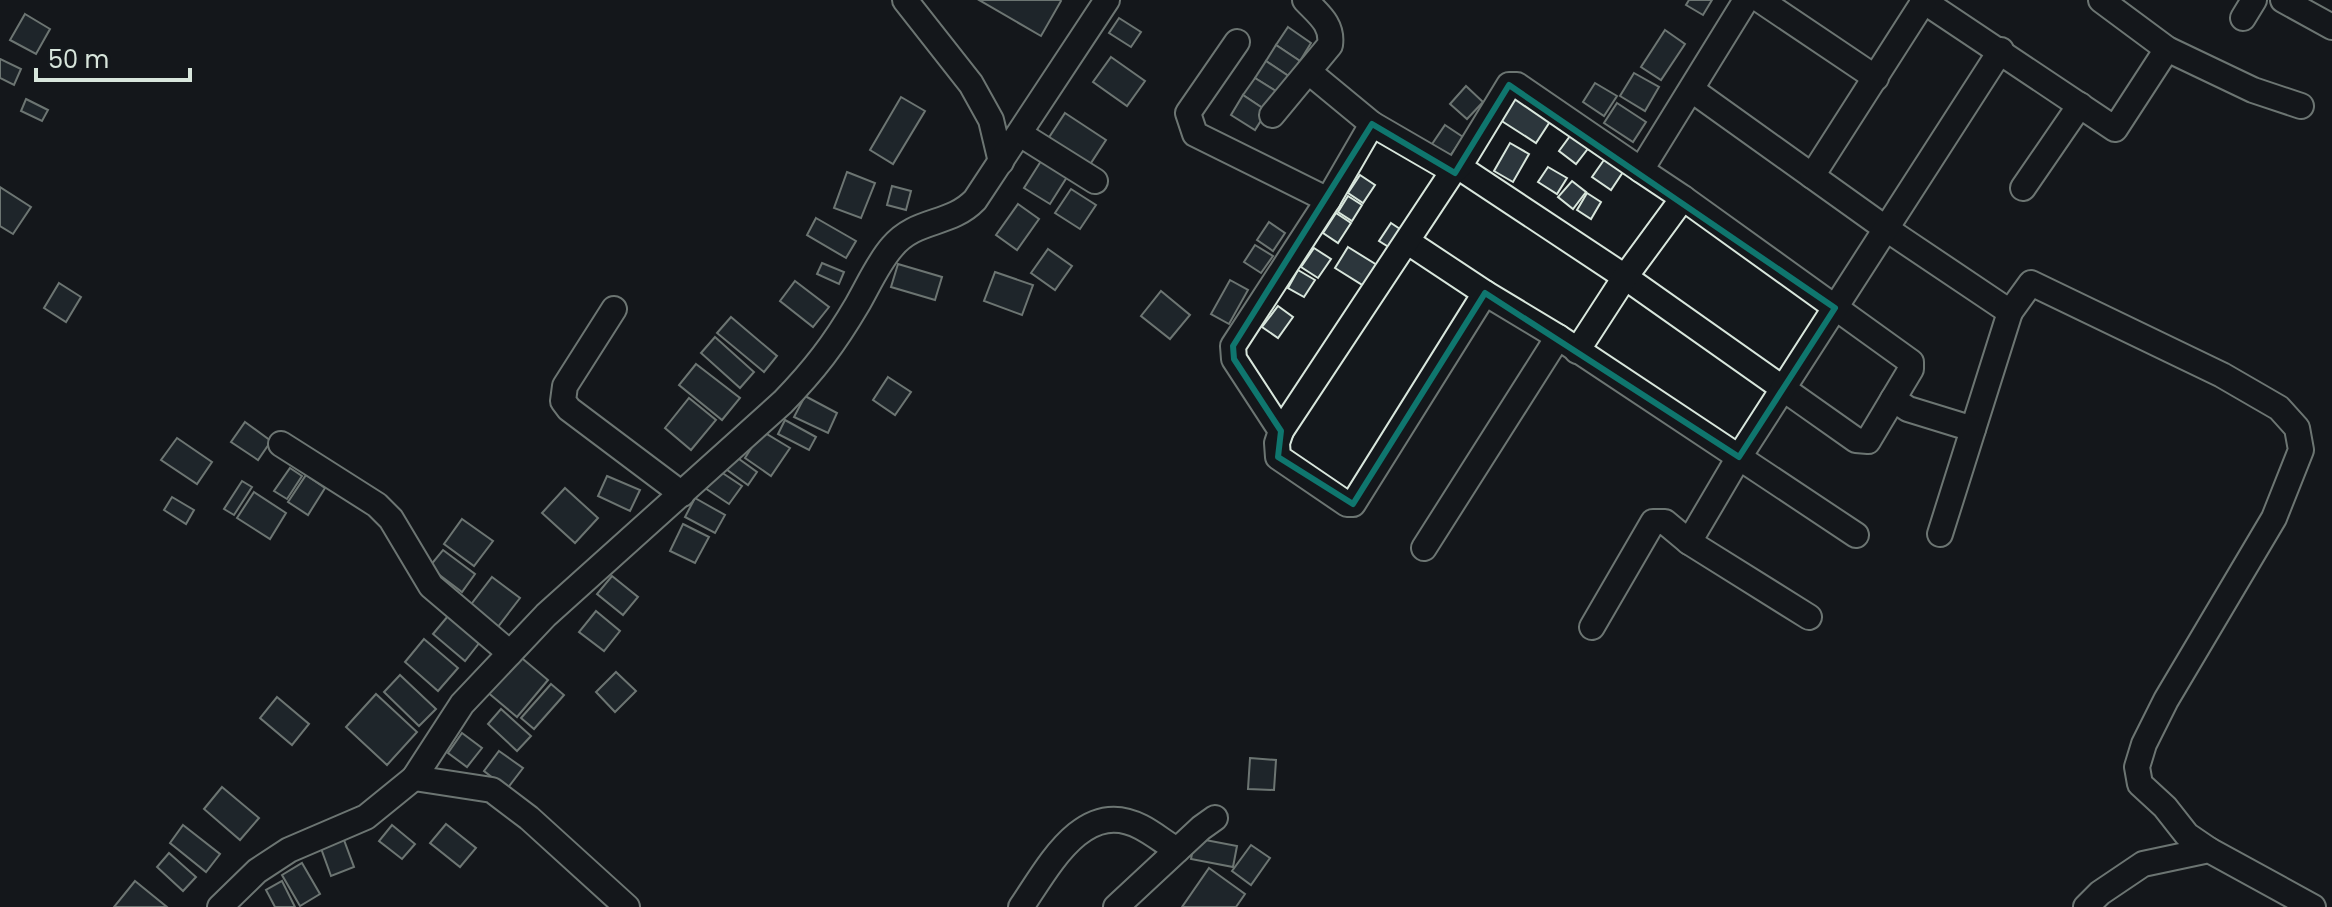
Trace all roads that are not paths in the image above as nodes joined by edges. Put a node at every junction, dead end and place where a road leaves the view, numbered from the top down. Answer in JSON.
{"nodes":[{"id":1,"x":905,"y":0,"type":"edge"},
{"id":2,"x":1107,"y":0,"type":"edge"},
{"id":3,"x":1305,"y":0,"type":"edge"},
{"id":4,"x":1746,"y":0,"type":"edge"},
{"id":5,"x":1760,"y":0,"type":"edge"},
{"id":6,"x":2101,"y":0,"type":"edge"},
{"id":7,"x":2283,"y":0,"type":"edge"},
{"id":8,"x":1923,"y":1,"type":"edge"},
{"id":9,"x":2330,"y":33,"type":"edge"},
{"id":10,"x":1237,"y":42,"type":"dead end"},
{"id":11,"x":2167,"y":49,"type":"junction"},
{"id":12,"x":2001,"y":50,"type":"junction"},
{"id":13,"x":1309,"y":72,"type":"junction"},
{"id":14,"x":1876,"y":78,"type":"junction"},
{"id":15,"x":1692,"y":90,"type":"junction"},
{"id":16,"x":2080,"y":105,"type":"junction"},
{"id":17,"x":2301,"y":106,"type":"dead end"},
{"id":18,"x":1272,"y":115,"type":"dead end"},
{"id":19,"x":1372,"y":124,"type":"junction"},
{"id":20,"x":1020,"y":134,"type":"junction"},
{"id":21,"x":1001,"y":162,"type":"junction"},
{"id":22,"x":1456,"y":169,"type":"junction"},
{"id":23,"x":1641,"y":170,"type":"junction"},
{"id":24,"x":1812,"y":176,"type":"junction"},
{"id":25,"x":1095,"y":181,"type":"dead end"},
{"id":26,"x":2023,"y":188,"type":"dead end"},
{"id":27,"x":1683,"y":198,"type":"junction"},
{"id":28,"x":1328,"y":200,"type":"junction"},
{"id":29,"x":1885,"y":228,"type":"junction"},
{"id":30,"x":1408,"y":242,"type":"junction"},
{"id":31,"x":1625,"y":277,"type":"junction"},
{"id":32,"x":1485,"y":293,"type":"junction"},
{"id":33,"x":1835,"y":308,"type":"junction"},
{"id":34,"x":614,"y":309,"type":"dead end"},
{"id":35,"x":2010,"y":312,"type":"junction"},
{"id":36,"x":1567,"y":344,"type":"junction"},
{"id":37,"x":1784,"y":389,"type":"junction"},
{"id":38,"x":1893,"y":399,"type":"junction"},
{"id":39,"x":1973,"y":429,"type":"junction"},
{"id":40,"x":1281,"y":431,"type":"junction"},
{"id":41,"x":281,"y":444,"type":"dead end"},
{"id":42,"x":1739,"y":457,"type":"junction"},
{"id":43,"x":682,"y":494,"type":"junction"},
{"id":44,"x":1940,"y":534,"type":"dead end"},
{"id":45,"x":1856,"y":535,"type":"dead end"},
{"id":46,"x":1689,"y":542,"type":"junction"},
{"id":47,"x":1424,"y":548,"type":"dead end"},
{"id":48,"x":1809,"y":617,"type":"dead end"},
{"id":49,"x":1592,"y":627,"type":"dead end"},
{"id":50,"x":510,"y":653,"type":"junction"},
{"id":51,"x":414,"y":778,"type":"junction"},
{"id":52,"x":1215,"y":818,"type":"dead end"},
{"id":53,"x":1177,"y":850,"type":"junction"},
{"id":54,"x":2209,"y":850,"type":"junction"},
{"id":55,"x":220,"y":907,"type":"edge"},
{"id":56,"x":627,"y":907,"type":"edge"},
{"id":57,"x":1021,"y":907,"type":"edge"},
{"id":58,"x":1116,"y":907,"type":"edge"},
{"id":59,"x":2086,"y":907,"type":"edge"},
{"id":60,"x":2313,"y":907,"type":"edge"}],
"edges":[{"from":1,"to":21,"type":"street"},
{"from":2,"to":20,"type":"street"},
{"from":3,"to":13,"type":"street"},
{"from":4,"to":15,"type":"street"},
{"from":5,"to":14,"type":"street"},
{"from":6,"to":11,"type":"street"},
{"from":7,"to":9,"type":"street"},
{"from":8,"to":12,"type":"street"},
{"from":8,"to":14,"type":"street"},
{"from":10,"to":28,"type":"street"},
{"from":11,"to":16,"type":"street"},
{"from":11,"to":17,"type":"street"},
{"from":12,"to":16,"type":"street"},
{"from":12,"to":29,"type":"street"},
{"from":13,"to":18,"type":"street"},
{"from":13,"to":19,"type":"street"},
{"from":14,"to":24,"type":"street"},
{"from":15,"to":23,"type":"street"},
{"from":15,"to":24,"type":"street"},
{"from":16,"to":26,"type":"street"},
{"from":19,"to":22,"type":"street"},
{"from":19,"to":28,"type":"street"},
{"from":20,"to":21,"type":"street"},
{"from":20,"to":25,"type":"street"},
{"from":21,"to":43,"type":"street"},
{"from":22,"to":23,"type":"street"},
{"from":22,"to":30,"type":"street"},
{"from":22,"to":31,"type":"street"},
{"from":23,"to":27,"type":"street"},
{"from":24,"to":29,"type":"street"},
{"from":27,"to":31,"type":"street"},
{"from":27,"to":33,"type":"street"},
{"from":28,"to":40,"type":"street"},
{"from":29,"to":33,"type":"street"},
{"from":29,"to":35,"type":"street"},
{"from":30,"to":32,"type":"street"},
{"from":30,"to":40,"type":"street"},
{"from":31,"to":36,"type":"street"},
{"from":31,"to":37,"type":"street"},
{"from":32,"to":36,"type":"street"},
{"from":32,"to":40,"type":"street"},
{"from":33,"to":37,"type":"street"},
{"from":33,"to":38,"type":"street"},
{"from":34,"to":43,"type":"street"},
{"from":35,"to":39,"type":"street"},
{"from":35,"to":54,"type":"street"},
{"from":36,"to":42,"type":"street"},
{"from":36,"to":47,"type":"street"},
{"from":37,"to":38,"type":"street"},
{"from":37,"to":42,"type":"street"},
{"from":38,"to":39,"type":"street"},
{"from":39,"to":44,"type":"street"},
{"from":41,"to":50,"type":"street"},
{"from":42,"to":45,"type":"street"},
{"from":42,"to":46,"type":"street"},
{"from":43,"to":50,"type":"street"},
{"from":46,"to":48,"type":"street"},
{"from":46,"to":49,"type":"street"},
{"from":50,"to":51,"type":"street"},
{"from":51,"to":55,"type":"street"},
{"from":51,"to":56,"type":"street"},
{"from":52,"to":53,"type":"street"},
{"from":53,"to":57,"type":"street"},
{"from":53,"to":58,"type":"street"},
{"from":54,"to":59,"type":"street"},
{"from":54,"to":60,"type":"street"}]}
